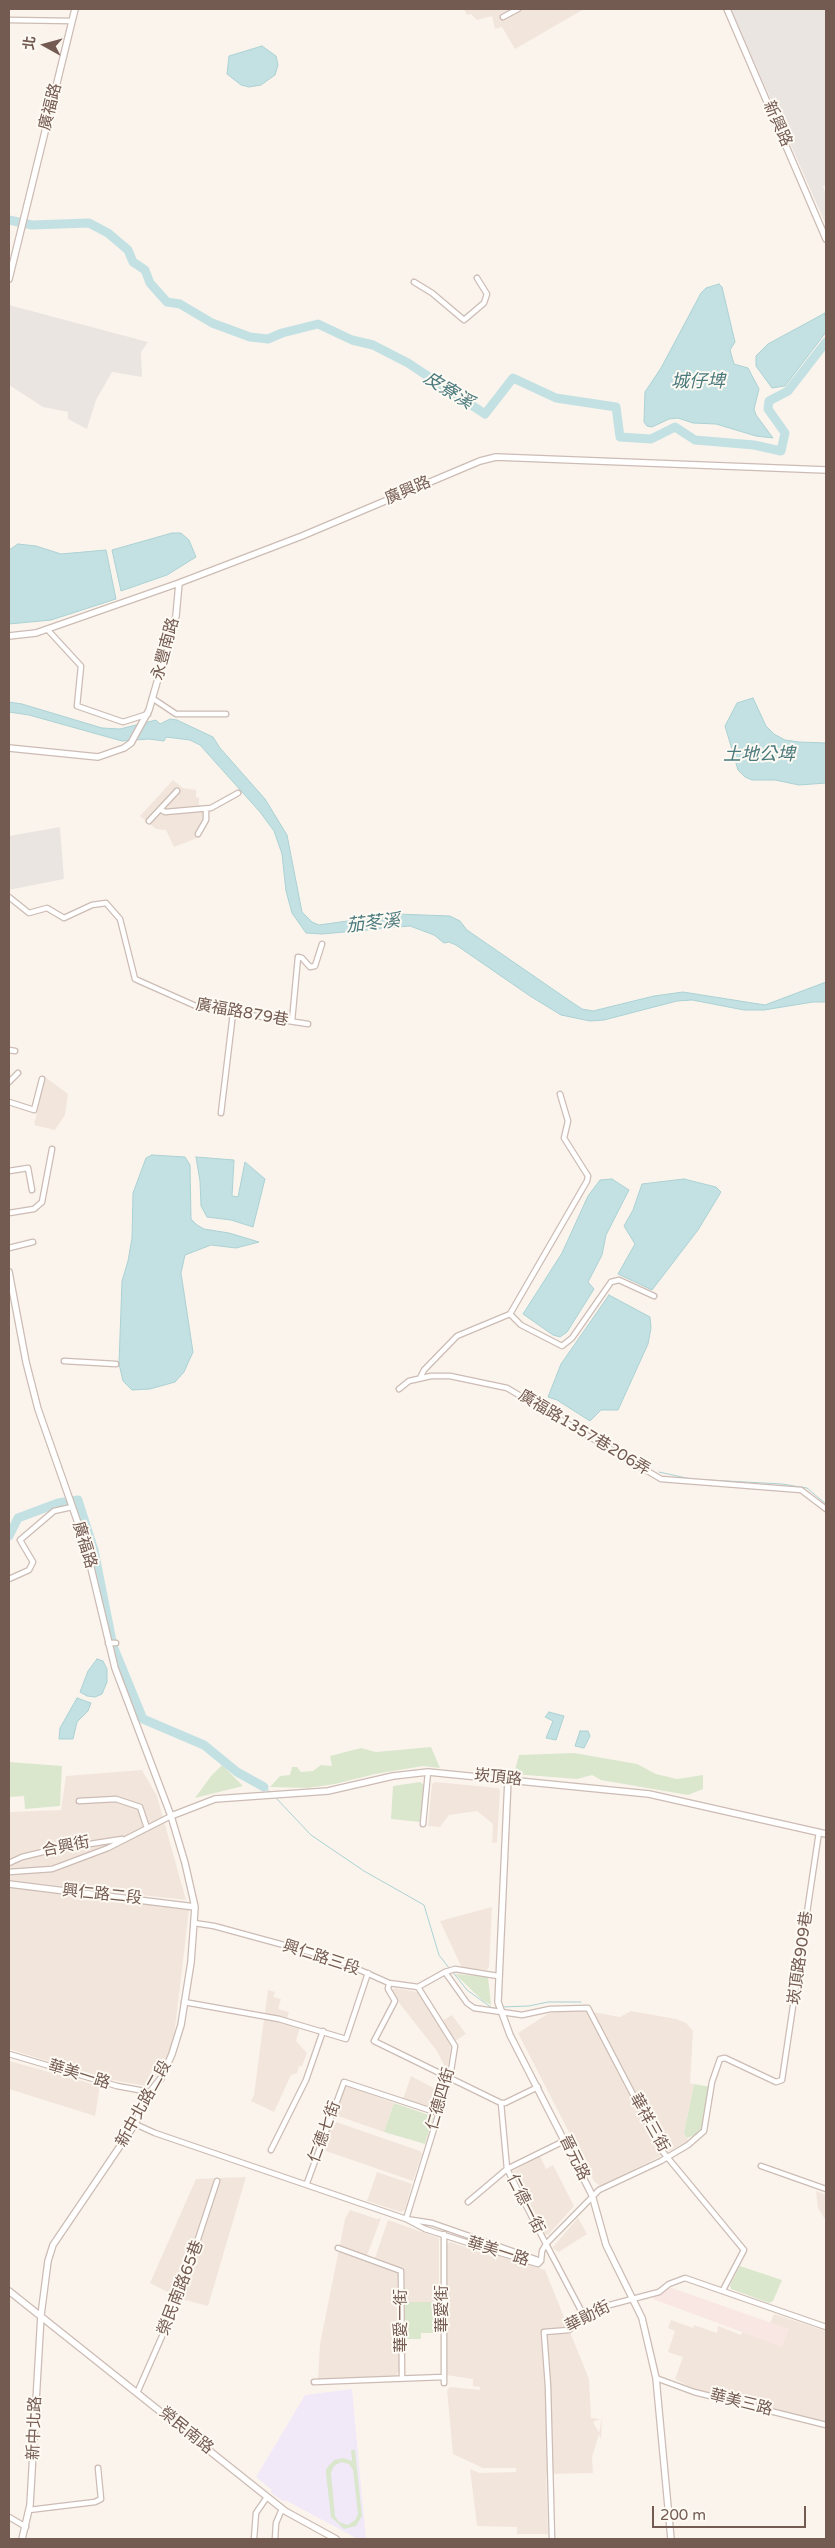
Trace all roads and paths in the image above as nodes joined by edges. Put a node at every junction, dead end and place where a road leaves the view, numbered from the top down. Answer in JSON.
{"nodes":[{"id":1,"x":75,"y":9,"type":"edge"},
{"id":2,"x":518,"y":9,"type":"edge"},
{"id":3,"x":727,"y":9,"type":"edge"},
{"id":4,"x":503,"y":17,"type":"dead end"},
{"id":5,"x":9,"y":20,"type":"edge"},
{"id":6,"x":72,"y":21,"type":"junction"},
{"id":7,"x":826,"y":239,"type":"edge"},
{"id":8,"x":477,"y":278,"type":"dead end"},
{"id":9,"x":9,"y":279,"type":"edge"},
{"id":10,"x":414,"y":282,"type":"dead end"},
{"id":11,"x":826,"y":470,"type":"edge"},
{"id":12,"x":179,"y":583,"type":"junction"},
{"id":13,"x":46,"y":629,"type":"junction"},
{"id":14,"x":9,"y":636,"type":"edge"},
{"id":15,"x":152,"y":698,"type":"junction"},
{"id":16,"x":148,"y":714,"type":"junction"},
{"id":17,"x":226,"y":714,"type":"dead end"},
{"id":18,"x":9,"y":748,"type":"edge"},
{"id":19,"x":177,"y":791,"type":"dead end"},
{"id":20,"x":238,"y":793,"type":"dead end"},
{"id":21,"x":160,"y":808,"type":"junction"},
{"id":22,"x":206,"y":809,"type":"junction"},
{"id":23,"x":149,"y":821,"type":"dead end"},
{"id":24,"x":198,"y":834,"type":"dead end"},
{"id":25,"x":9,"y":897,"type":"edge"},
{"id":26,"x":322,"y":944,"type":"dead end"},
{"id":27,"x":233,"y":1013,"type":"junction"},
{"id":28,"x":292,"y":1021,"type":"junction"},
{"id":29,"x":308,"y":1024,"type":"dead end"},
{"id":30,"x":9,"y":1050,"type":"edge"},
{"id":31,"x":16,"y":1051,"type":"dead end"},
{"id":32,"x":18,"y":1073,"type":"dead end"},
{"id":33,"x":42,"y":1080,"type":"dead end"},
{"id":34,"x":9,"y":1082,"type":"edge"},
{"id":35,"x":560,"y":1094,"type":"dead end"},
{"id":36,"x":9,"y":1102,"type":"edge"},
{"id":37,"x":221,"y":1113,"type":"dead end"},
{"id":38,"x":52,"y":1149,"type":"dead end"},
{"id":39,"x":9,"y":1171,"type":"edge"},
{"id":40,"x":32,"y":1190,"type":"dead end"},
{"id":41,"x":9,"y":1213,"type":"edge"},
{"id":42,"x":33,"y":1242,"type":"dead end"},
{"id":43,"x":9,"y":1248,"type":"edge"},
{"id":44,"x":9,"y":1272,"type":"edge"},
{"id":45,"x":654,"y":1296,"type":"dead end"},
{"id":46,"x":510,"y":1314,"type":"junction"},
{"id":47,"x":64,"y":1361,"type":"dead end"},
{"id":48,"x":116,"y":1364,"type":"dead end"},
{"id":49,"x":420,"y":1378,"type":"junction"},
{"id":50,"x":399,"y":1389,"type":"dead end"},
{"id":51,"x":72,"y":1507,"type":"junction"},
{"id":52,"x":826,"y":1509,"type":"edge"},
{"id":53,"x":9,"y":1579,"type":"edge"},
{"id":54,"x":109,"y":1643,"type":"junction"},
{"id":55,"x":116,"y":1643,"type":"dead end"},
{"id":56,"x":428,"y":1772,"type":"junction"},
{"id":57,"x":508,"y":1778,"type":"junction"},
{"id":58,"x":79,"y":1801,"type":"dead end"},
{"id":59,"x":171,"y":1816,"type":"junction"},
{"id":60,"x":423,"y":1824,"type":"dead end"},
{"id":61,"x":147,"y":1828,"type":"junction"},
{"id":62,"x":819,"y":1832,"type":"junction"},
{"id":63,"x":826,"y":1834,"type":"edge"},
{"id":64,"x":126,"y":1839,"type":"junction"},
{"id":65,"x":9,"y":1862,"type":"edge"},
{"id":66,"x":9,"y":1872,"type":"edge"},
{"id":67,"x":9,"y":1884,"type":"edge"},
{"id":68,"x":194,"y":1907,"type":"junction"},
{"id":69,"x":194,"y":1922,"type":"junction"},
{"id":70,"x":368,"y":1972,"type":"junction"},
{"id":71,"x":445,"y":1972,"type":"junction"},
{"id":72,"x":498,"y":1976,"type":"junction"},
{"id":73,"x":389,"y":1983,"type":"junction"},
{"id":74,"x":418,"y":1987,"type":"junction"},
{"id":75,"x":184,"y":2002,"type":"junction"},
{"id":76,"x":501,"y":2014,"type":"junction"},
{"id":77,"x":323,"y":2031,"type":"junction"},
{"id":78,"x":9,"y":2054,"type":"edge"},
{"id":79,"x":450,"y":2078,"type":"junction"},
{"id":80,"x":538,"y":2087,"type":"junction"},
{"id":81,"x":150,"y":2092,"type":"junction"},
{"id":82,"x":501,"y":2103,"type":"junction"},
{"id":83,"x":438,"y":2113,"type":"junction"},
{"id":84,"x":136,"y":2124,"type":"junction"},
{"id":85,"x":704,"y":2131,"type":"joint"},
{"id":86,"x":566,"y":2140,"type":"junction"},
{"id":87,"x":270,"y":2150,"type":"dead end"},
{"id":88,"x":667,"y":2156,"type":"junction"},
{"id":89,"x":761,"y":2166,"type":"dead end"},
{"id":90,"x":507,"y":2170,"type":"junction"},
{"id":91,"x":217,"y":2181,"type":"dead end"},
{"id":92,"x":307,"y":2183,"type":"junction"},
{"id":93,"x":826,"y":2190,"type":"edge"},
{"id":94,"x":592,"y":2195,"type":"junction"},
{"id":95,"x":468,"y":2202,"type":"dead end"},
{"id":96,"x":406,"y":2219,"type":"junction"},
{"id":97,"x":444,"y":2234,"type":"junction"},
{"id":98,"x":546,"y":2244,"type":"junction"},
{"id":99,"x":338,"y":2248,"type":"dead end"},
{"id":100,"x":541,"y":2261,"type":"junction"},
{"id":101,"x":723,"y":2290,"type":"junction"},
{"id":102,"x":9,"y":2291,"type":"edge"},
{"id":103,"x":631,"y":2300,"type":"junction"},
{"id":104,"x":41,"y":2316,"type":"junction"},
{"id":105,"x":585,"y":2318,"type":"junction"},
{"id":106,"x":826,"y":2327,"type":"edge"},
{"id":107,"x":402,"y":2378,"type":"junction"},
{"id":108,"x":656,"y":2378,"type":"junction"},
{"id":109,"x":314,"y":2382,"type":"dead end"},
{"id":110,"x":137,"y":2393,"type":"junction"},
{"id":111,"x":826,"y":2425,"type":"edge"},
{"id":112,"x":98,"y":2468,"type":"dead end"},
{"id":113,"x":267,"y":2496,"type":"junction"},
{"id":114,"x":282,"y":2508,"type":"junction"},
{"id":115,"x":29,"y":2510,"type":"junction"},
{"id":116,"x":9,"y":2518,"type":"edge"},
{"id":117,"x":26,"y":2527,"type":"junction"},
{"id":118,"x":22,"y":2539,"type":"edge"},
{"id":119,"x":254,"y":2539,"type":"edge"},
{"id":120,"x":275,"y":2539,"type":"edge"},
{"id":121,"x":336,"y":2539,"type":"edge"},
{"id":122,"x":552,"y":2539,"type":"edge"},
{"id":123,"x":671,"y":2539,"type":"edge"}],
"edges":[{"from":1,"to":6,"type":"street","name":"廣福路"},
{"from":2,"to":4,"type":"street"},
{"from":3,"to":7,"type":"street","name":"新興路"},
{"from":5,"to":6,"type":"street"},
{"from":6,"to":9,"type":"street","name":"廣福路"},
{"from":8,"to":10,"type":"street"},
{"from":11,"to":12,"type":"street","name":"廣興路"},
{"from":12,"to":13,"type":"street","name":"廣興路"},
{"from":12,"to":15,"type":"street","name":"永豐南路"},
{"from":13,"to":14,"type":"street","name":"廣興路"},
{"from":13,"to":16,"type":"street"},
{"from":15,"to":16,"type":"street","name":"永豐南路"},
{"from":15,"to":17,"type":"street"},
{"from":16,"to":18,"type":"street","name":"永豐南路"},
{"from":19,"to":21,"type":"street"},
{"from":20,"to":22,"type":"street"},
{"from":21,"to":22,"type":"street"},
{"from":21,"to":23,"type":"street"},
{"from":22,"to":24,"type":"street"},
{"from":25,"to":27,"type":"street","name":"廣福路879巷"},
{"from":26,"to":28,"type":"street"},
{"from":27,"to":28,"type":"street","name":"廣福路879巷"},
{"from":27,"to":37,"type":"street"},
{"from":28,"to":29,"type":"street","name":"廣福路879巷"},
{"from":30,"to":31,"type":"street"},
{"from":32,"to":34,"type":"street"},
{"from":33,"to":36,"type":"street"},
{"from":35,"to":46,"type":"street"},
{"from":38,"to":41,"type":"street"},
{"from":39,"to":40,"type":"street"},
{"from":42,"to":43,"type":"street"},
{"from":44,"to":51,"type":"street","name":"廣福路"},
{"from":45,"to":46,"type":"street"},
{"from":46,"to":49,"type":"street"},
{"from":47,"to":48,"type":"street"},
{"from":49,"to":50,"type":"street","name":"廣福路1357巷206弄"},
{"from":49,"to":52,"type":"street","name":"廣福路1357巷206弄"},
{"from":51,"to":53,"type":"street"},
{"from":51,"to":54,"type":"street","name":"廣福路"},
{"from":54,"to":55,"type":"street"},
{"from":54,"to":59,"type":"street","name":"廣福路"},
{"from":56,"to":57,"type":"street","name":"崁頂路"},
{"from":56,"to":59,"type":"street","name":"崁頂路"},
{"from":56,"to":60,"type":"street"},
{"from":57,"to":62,"type":"street","name":"崁頂路"},
{"from":57,"to":72,"type":"street","name":"晉元路"},
{"from":58,"to":61,"type":"street"},
{"from":59,"to":61,"type":"street"},
{"from":59,"to":68,"type":"street","name":"新中北路二段"},
{"from":61,"to":64,"type":"street"},
{"from":62,"to":63,"type":"street","name":"崁頂路"},
{"from":62,"to":85,"type":"street","name":"崁頂路909巷"},
{"from":64,"to":65,"type":"street","name":"合興街"},
{"from":64,"to":66,"type":"street"},
{"from":67,"to":68,"type":"street","name":"興仁路二段"},
{"from":68,"to":69,"type":"street","name":"新中北路二段"},
{"from":69,"to":70,"type":"street","name":"興仁路三段"},
{"from":69,"to":75,"type":"street","name":"新中北路二段"},
{"from":70,"to":73,"type":"street","name":"興仁路三段"},
{"from":70,"to":77,"type":"street"},
{"from":71,"to":72,"type":"street"},
{"from":71,"to":74,"type":"street"},
{"from":71,"to":76,"type":"street"},
{"from":72,"to":76,"type":"street","name":"晉元路"},
{"from":73,"to":74,"type":"street","name":"興仁路三段"},
{"from":73,"to":79,"type":"street"},
{"from":74,"to":79,"type":"street","name":"仁德四街"},
{"from":75,"to":77,"type":"street"},
{"from":75,"to":81,"type":"street","name":"新中北路二段"},
{"from":76,"to":80,"type":"street","name":"晉元路"},
{"from":76,"to":88,"type":"street","name":"華祥三街"},
{"from":77,"to":87,"type":"street"},
{"from":78,"to":81,"type":"street","name":"華美一路"},
{"from":79,"to":82,"type":"street"},
{"from":79,"to":83,"type":"street","name":"仁德四街"},
{"from":80,"to":82,"type":"street"},
{"from":80,"to":86,"type":"street","name":"晉元路"},
{"from":81,"to":84,"type":"street","name":"新中北路二段"},
{"from":82,"to":90,"type":"street","name":"仁德一街"},
{"from":83,"to":92,"type":"street","name":"仁德七街"},
{"from":83,"to":96,"type":"street","name":"仁德四街"},
{"from":84,"to":92,"type":"street","name":"華美一路"},
{"from":84,"to":104,"type":"street","name":"新中北路二段"},
{"from":85,"to":88,"type":"street","name":"仁德一街"},
{"from":86,"to":90,"type":"street"},
{"from":86,"to":94,"type":"street","name":"晉元路"},
{"from":88,"to":94,"type":"street","name":"仁德一街"},
{"from":88,"to":101,"type":"street","name":"華祥三街"},
{"from":89,"to":93,"type":"street"},
{"from":90,"to":95,"type":"street"},
{"from":90,"to":98,"type":"street","name":"仁德一街"},
{"from":91,"to":110,"type":"street","name":"榮民南路65巷"},
{"from":92,"to":96,"type":"street","name":"華美一路"},
{"from":94,"to":98,"type":"street","name":"仁德一街"},
{"from":94,"to":103,"type":"street","name":"晉元路"},
{"from":96,"to":97,"type":"street","name":"華美一路"},
{"from":96,"to":100,"type":"street","name":"華美一路"},
{"from":97,"to":100,"type":"street","name":"華美一路"},
{"from":97,"to":107,"type":"street","name":"華愛街"},
{"from":98,"to":100,"type":"street","name":"仁德一街"},
{"from":98,"to":105,"type":"street","name":"仁德一街"},
{"from":99,"to":107,"type":"street","name":"華愛一街"},
{"from":101,"to":103,"type":"street","name":"華勛街"},
{"from":101,"to":106,"type":"street","name":"華勛街"},
{"from":102,"to":104,"type":"street","name":"榮民南路"},
{"from":103,"to":105,"type":"street","name":"華勛街"},
{"from":103,"to":108,"type":"street","name":"晉元路"},
{"from":104,"to":110,"type":"street","name":"榮民南路"},
{"from":104,"to":115,"type":"street","name":"新中北路"},
{"from":105,"to":122,"type":"street","name":"華勛街"},
{"from":107,"to":109,"type":"street"},
{"from":108,"to":111,"type":"street","name":"華美三路"},
{"from":108,"to":123,"type":"street","name":"晉元路"},
{"from":110,"to":113,"type":"street","name":"榮民南路"},
{"from":112,"to":115,"type":"street"},
{"from":113,"to":114,"type":"street","name":"榮民南路"},
{"from":113,"to":119,"type":"street"},
{"from":114,"to":120,"type":"street"},
{"from":114,"to":121,"type":"street","name":"榮民南路"},
{"from":115,"to":117,"type":"street","name":"新中北路"},
{"from":116,"to":117,"type":"street"},
{"from":117,"to":118,"type":"street","name":"新中北路"}]}
